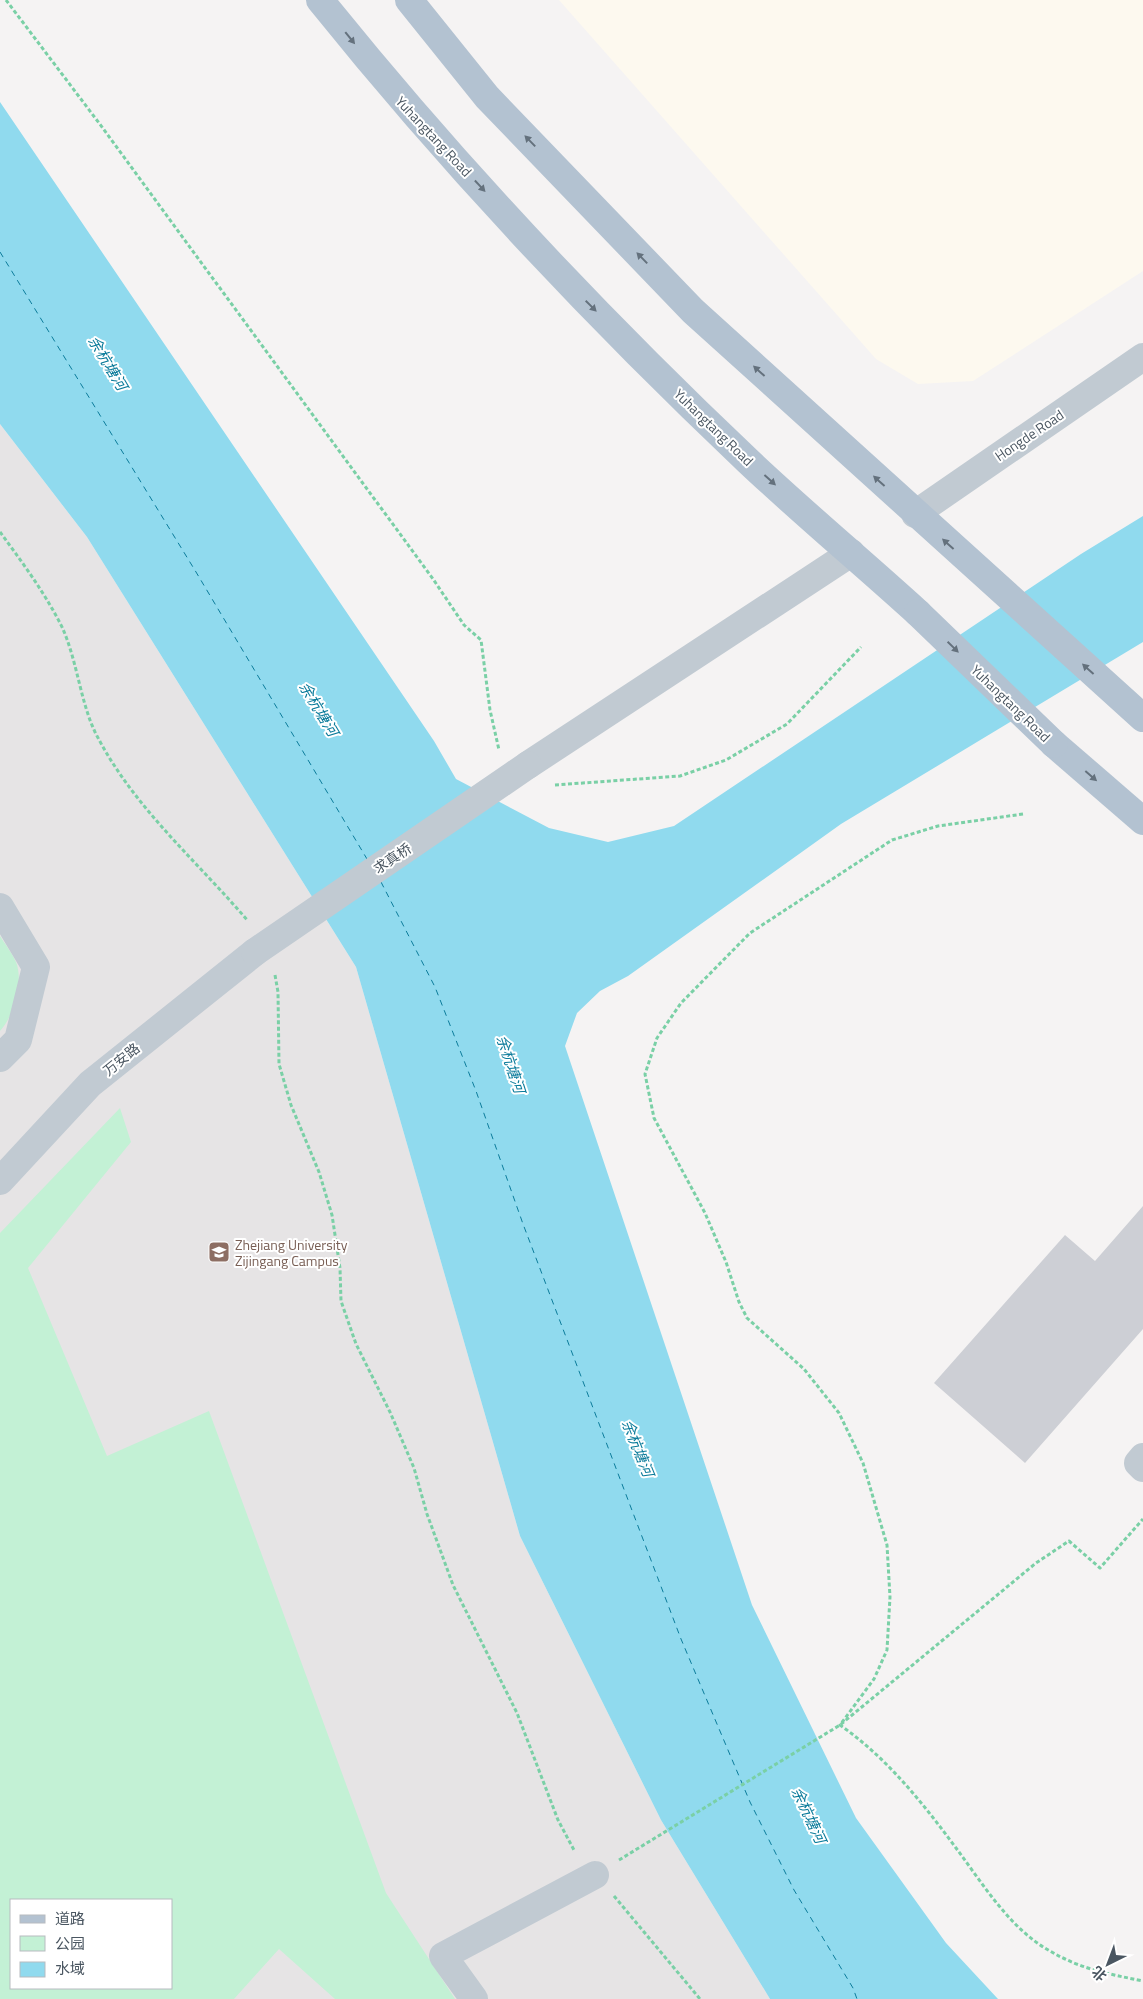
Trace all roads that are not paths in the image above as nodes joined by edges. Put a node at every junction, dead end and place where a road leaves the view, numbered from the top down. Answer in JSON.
{"nodes":[{"id":1,"x":320,"y":0,"type":"edge"},
{"id":2,"x":409,"y":0,"type":"edge"},
{"id":3,"x":1143,"y":357,"type":"edge"},
{"id":4,"x":915,"y":514,"type":"junction"},
{"id":5,"x":851,"y":553,"type":"junction"},
{"id":6,"x":1134,"y":710,"type":"edge"},
{"id":7,"x":1143,"y":821,"type":"edge"},
{"id":8,"x":0,"y":907,"type":"edge"},
{"id":9,"x":260,"y":949,"type":"joint"},
{"id":10,"x":0,"y":1058,"type":"edge"},
{"id":11,"x":0,"y":1181,"type":"edge"},
{"id":12,"x":1143,"y":1457,"type":"edge"},
{"id":13,"x":1143,"y":1468,"type":"edge"},
{"id":14,"x":595,"y":1875,"type":"road end"},
{"id":15,"x":474,"y":1999,"type":"edge"}],
"edges":[{"from":1,"to":5,"type":"main road","name":"Yuhangtang Road","one_way":true},
{"from":4,"to":2,"type":"main road","one_way":true},
{"from":3,"to":4,"type":"street","name":"Hongde Road"},
{"from":6,"to":4,"type":"main road","one_way":true},
{"from":5,"to":7,"type":"main road","name":"Yuhangtang Road","one_way":true,"bridge":true},
{"from":5,"to":9,"type":"street","name":"求真桥","bridge":true},
{"from":8,"to":10,"type":"street"},
{"from":9,"to":11,"type":"street","name":"万安路"},
{"from":12,"to":13,"type":"street"},
{"from":14,"to":15,"type":"street"}]}
